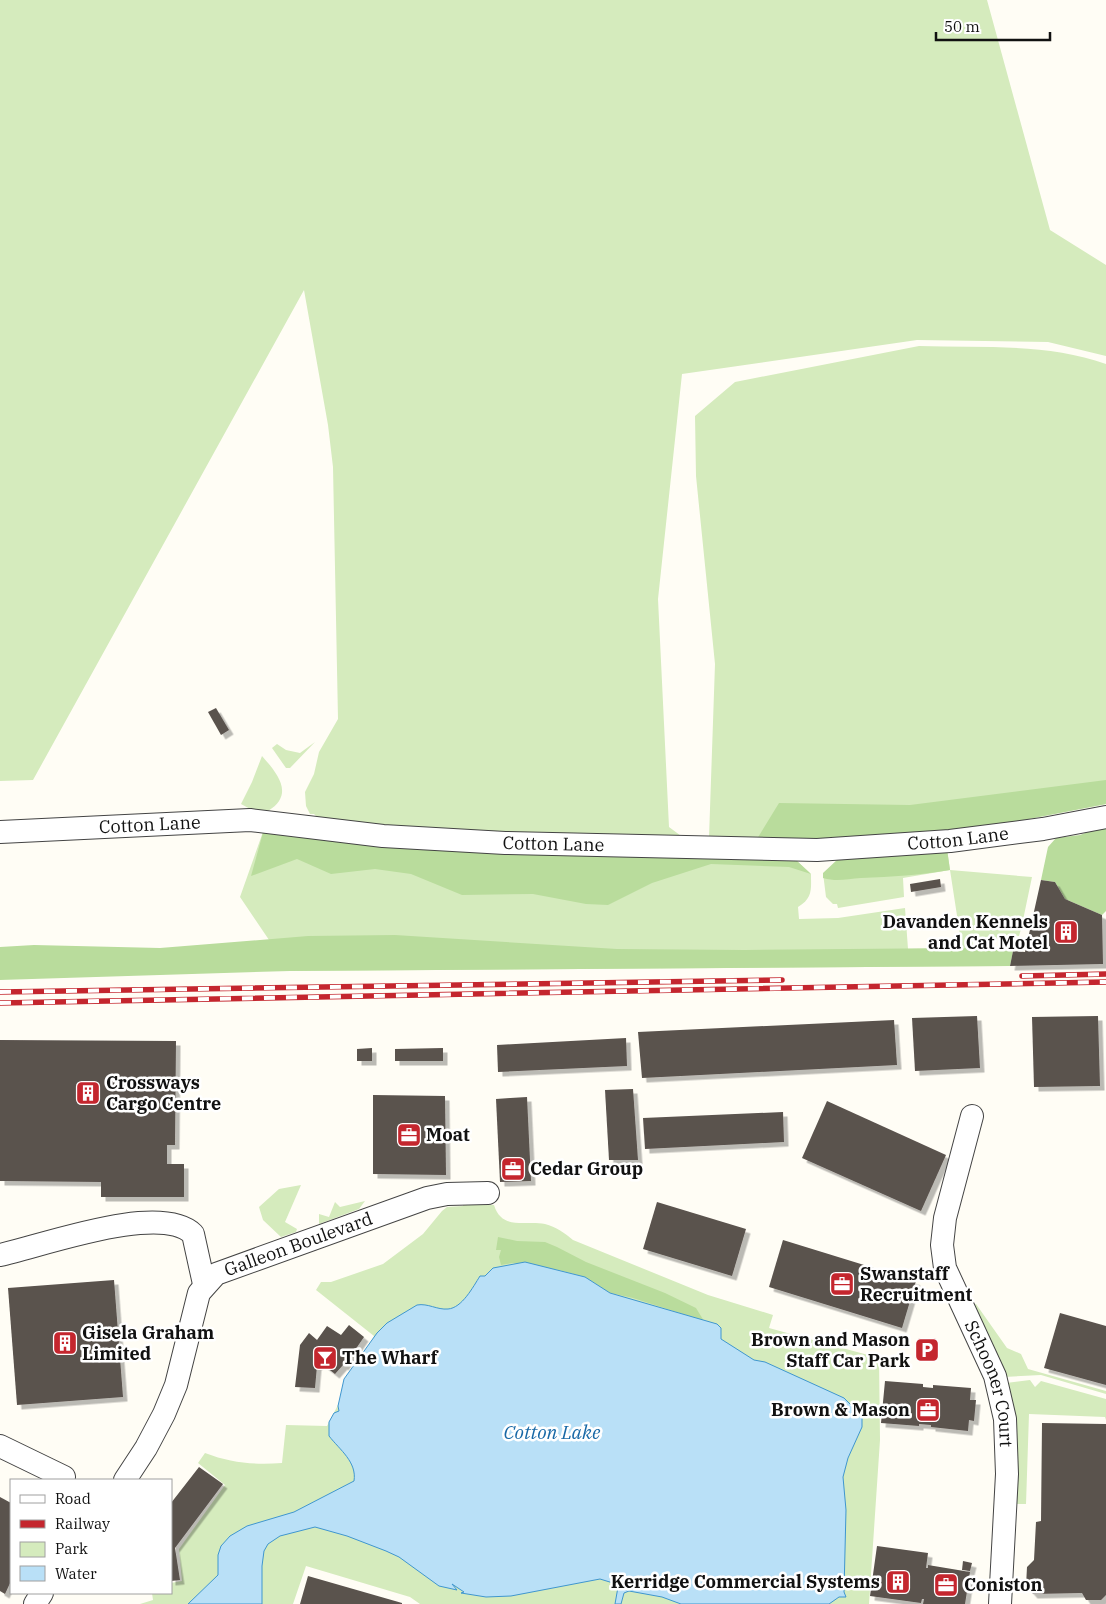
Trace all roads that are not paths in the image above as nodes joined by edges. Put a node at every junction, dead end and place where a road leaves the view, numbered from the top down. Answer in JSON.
{"nodes":[{"id":1,"x":1106,"y":816,"type":"edge"},
{"id":2,"x":0,"y":832,"type":"edge"},
{"id":3,"x":972,"y":1116,"type":"dead end"},
{"id":4,"x":488,"y":1193,"type":"dead end"},
{"id":5,"x":0,"y":1254,"type":"edge"},
{"id":6,"x":204,"y":1284,"type":"junction"},
{"id":7,"x":0,"y":1446,"type":"edge"},
{"id":8,"x":64,"y":1477,"type":"dead end"},
{"id":9,"x":126,"y":1479,"type":"edge"},
{"id":10,"x":1000,"y":1604,"type":"edge"}],
"edges":[{"from":1,"to":2,"type":"street","name":"Cotton Lane"},
{"from":3,"to":10,"type":"street","name":"Schooner Court"},
{"from":4,"to":6,"type":"street","name":"Galleon Boulevard"},
{"from":5,"to":6,"type":"street"},
{"from":6,"to":9,"type":"street","name":"Galleon Boulevard"},
{"from":7,"to":8,"type":"street"}]}
